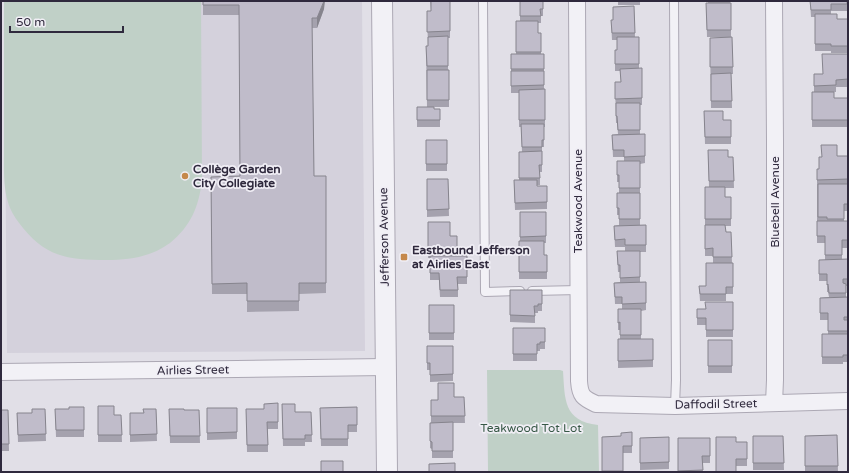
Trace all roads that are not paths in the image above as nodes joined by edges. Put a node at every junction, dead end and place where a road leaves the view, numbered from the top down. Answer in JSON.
{"nodes":[{"id":1,"x":382,"y":1,"type":"edge"},
{"id":2,"x":483,"y":1,"type":"edge"},
{"id":3,"x":577,"y":1,"type":"edge"},
{"id":4,"x":674,"y":1,"type":"edge"},
{"id":5,"x":774,"y":1,"type":"edge"},
{"id":6,"x":579,"y":290,"type":"junction"},
{"id":7,"x":385,"y":367,"type":"junction"},
{"id":8,"x":1,"y":372,"type":"edge"},
{"id":9,"x":585,"y":399,"type":"joint"},
{"id":10,"x":848,"y":401,"type":"edge"},
{"id":11,"x":774,"y":403,"type":"junction"},
{"id":12,"x":675,"y":406,"type":"junction"},
{"id":13,"x":387,"y":472,"type":"edge"}],
"edges":[{"from":1,"to":7,"type":"street","name":"Jefferson Avenue"},
{"from":2,"to":6,"type":"lane"},
{"from":3,"to":6,"type":"street","name":"Teakwood Avenue"},
{"from":4,"to":12,"type":"lane"},
{"from":5,"to":11,"type":"street","name":"Bluebell Avenue"},
{"from":6,"to":9,"type":"street","name":"Teakwood Avenue"},
{"from":7,"to":8,"type":"street","name":"Airlies Street"},
{"from":7,"to":13,"type":"street","name":"Jefferson Avenue"},
{"from":9,"to":12,"type":"street","name":"Daffodil Street"},
{"from":10,"to":11,"type":"street","name":"Daffodil Street"},
{"from":11,"to":12,"type":"street","name":"Daffodil Street"}]}
